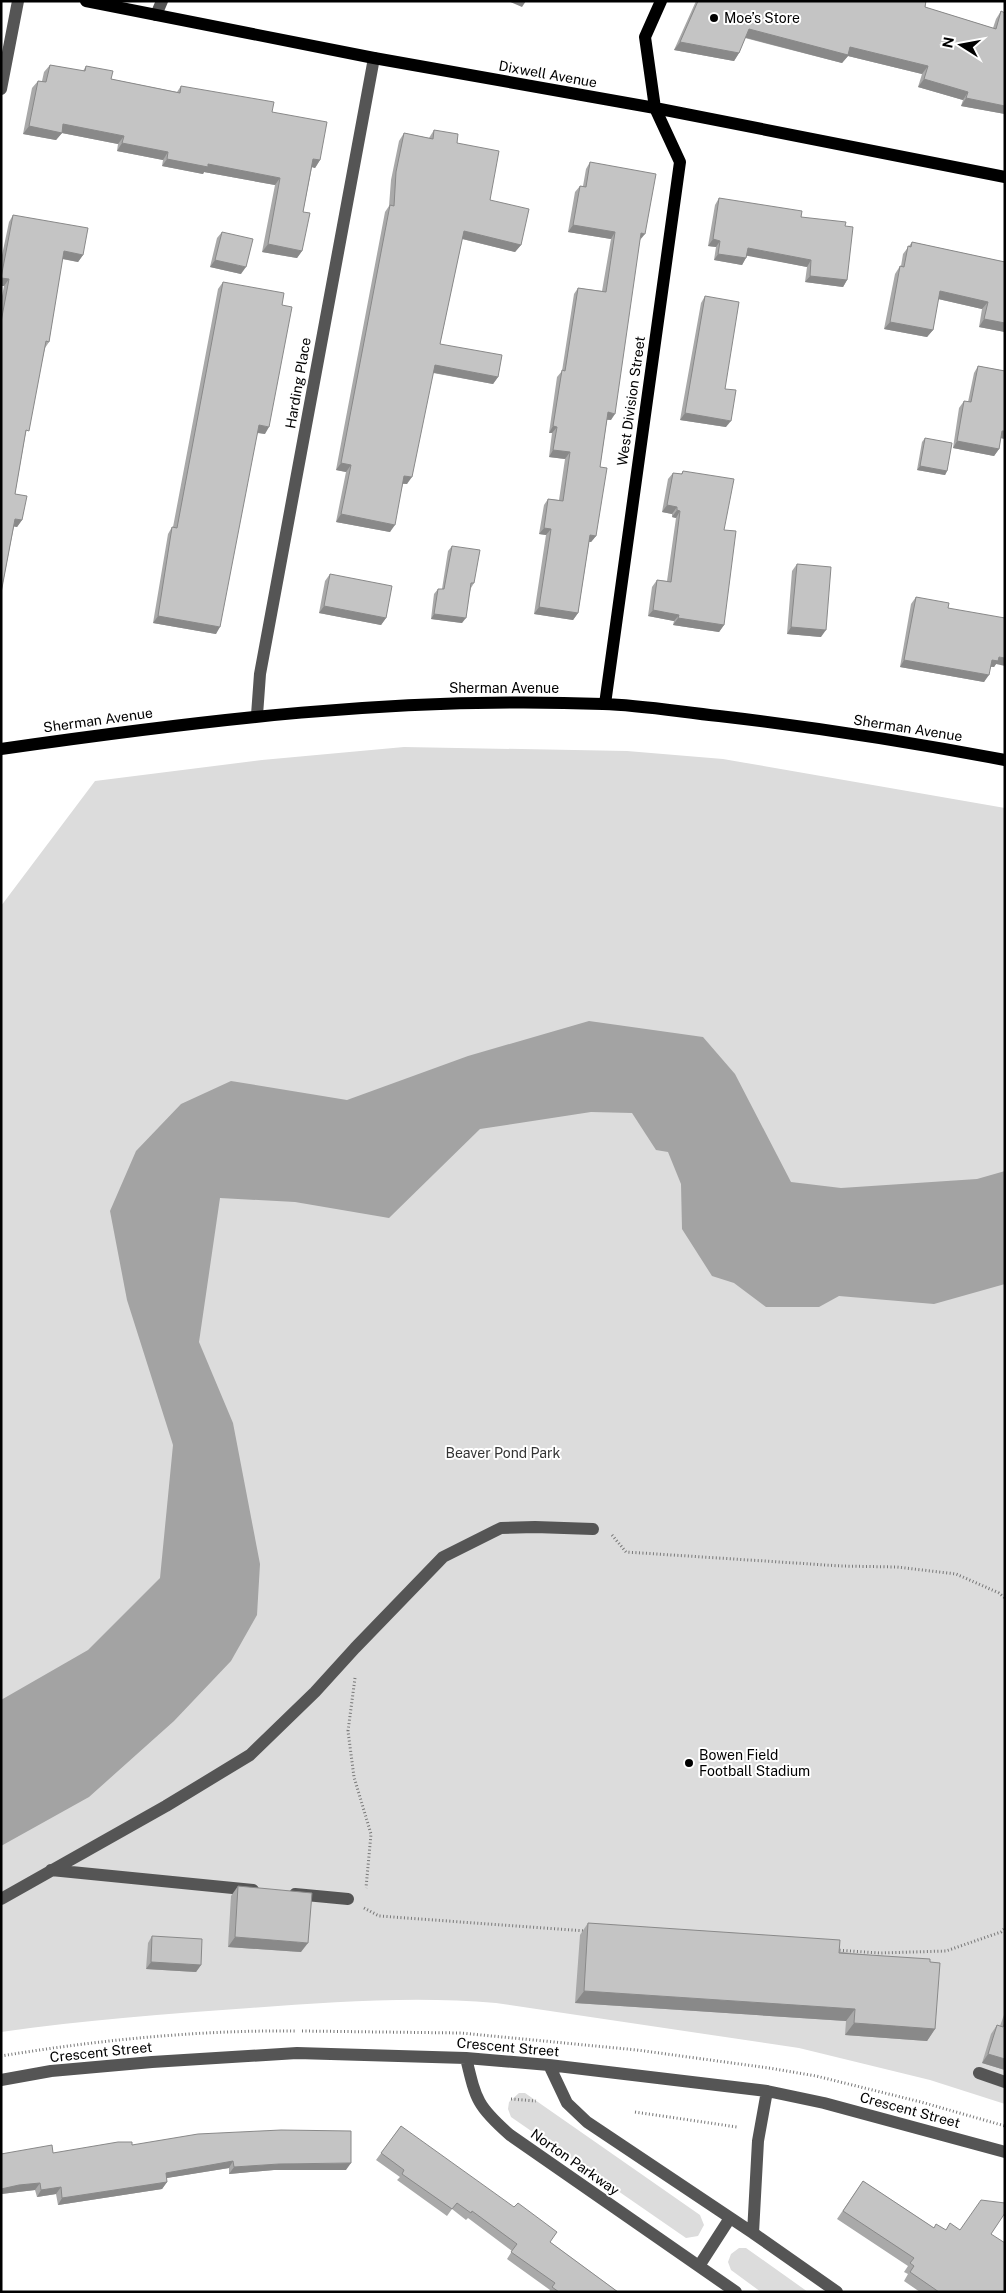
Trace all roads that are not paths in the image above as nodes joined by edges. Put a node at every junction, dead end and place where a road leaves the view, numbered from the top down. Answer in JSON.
{"nodes":[{"id":1,"x":18,"y":1,"type":"edge"},
{"id":2,"x":86,"y":1,"type":"edge"},
{"id":3,"x":162,"y":1,"type":"edge"},
{"id":4,"x":661,"y":1,"type":"edge"},
{"id":5,"x":156,"y":14,"type":"junction"},
{"id":6,"x":374,"y":58,"type":"junction"},
{"id":7,"x":1,"y":89,"type":"edge"},
{"id":8,"x":655,"y":108,"type":"junction"},
{"id":9,"x":1005,"y":177,"type":"edge"},
{"id":10,"x":605,"y":704,"type":"junction"},
{"id":11,"x":257,"y":715,"type":"junction"},
{"id":12,"x":1,"y":749,"type":"edge"},
{"id":13,"x":1005,"y":760,"type":"edge"},
{"id":14,"x":593,"y":1529,"type":"road end"},
{"id":15,"x":51,"y":1870,"type":"junction"},
{"id":16,"x":348,"y":1899,"type":"road end"},
{"id":17,"x":1,"y":1900,"type":"edge"},
{"id":18,"x":466,"y":2058,"type":"junction"},
{"id":19,"x":549,"y":2065,"type":"junction"},
{"id":20,"x":978,"y":2073,"type":"dead end"},
{"id":21,"x":1,"y":2080,"type":"edge"},
{"id":22,"x":1005,"y":2082,"type":"edge"},
{"id":23,"x":767,"y":2091,"type":"junction"},
{"id":24,"x":1005,"y":2152,"type":"edge"},
{"id":25,"x":730,"y":2218,"type":"junction"},
{"id":26,"x":753,"y":2232,"type":"junction"},
{"id":27,"x":698,"y":2266,"type":"junction"},
{"id":28,"x":736,"y":2292,"type":"edge"},
{"id":29,"x":837,"y":2292,"type":"edge"}],
"edges":[{"from":1,"to":7,"type":"street"},
{"from":2,"to":5,"type":"main road","name":"Dixwell Avenue"},
{"from":3,"to":5,"type":"street"},
{"from":4,"to":8,"type":"main road","name":"West Division Street"},
{"from":5,"to":6,"type":"main road","name":"Dixwell Avenue"},
{"from":6,"to":8,"type":"main road","name":"Dixwell Avenue"},
{"from":6,"to":11,"type":"street","name":"Harding Place"},
{"from":8,"to":9,"type":"main road","name":"Dixwell Avenue"},
{"from":8,"to":10,"type":"main road","name":"West Division Street"},
{"from":10,"to":11,"type":"main road","name":"Sherman Avenue"},
{"from":10,"to":13,"type":"main road","name":"Sherman Avenue"},
{"from":11,"to":12,"type":"main road","name":"Sherman Avenue"},
{"from":14,"to":15,"type":"street"},
{"from":15,"to":16,"type":"street"},
{"from":15,"to":17,"type":"street"},
{"from":18,"to":19,"type":"street","name":"Crescent Street"},
{"from":18,"to":21,"type":"street","name":"Crescent Street"},
{"from":18,"to":27,"type":"street","name":"Norton Parkway"},
{"from":19,"to":23,"type":"street","name":"Crescent Street"},
{"from":19,"to":25,"type":"street"},
{"from":20,"to":22,"type":"street"},
{"from":23,"to":24,"type":"street","name":"Crescent Street"},
{"from":23,"to":26,"type":"street"},
{"from":25,"to":26,"type":"street"},
{"from":25,"to":27,"type":"street"},
{"from":26,"to":29,"type":"street"},
{"from":27,"to":28,"type":"street","name":"Norton Parkway"}]}
